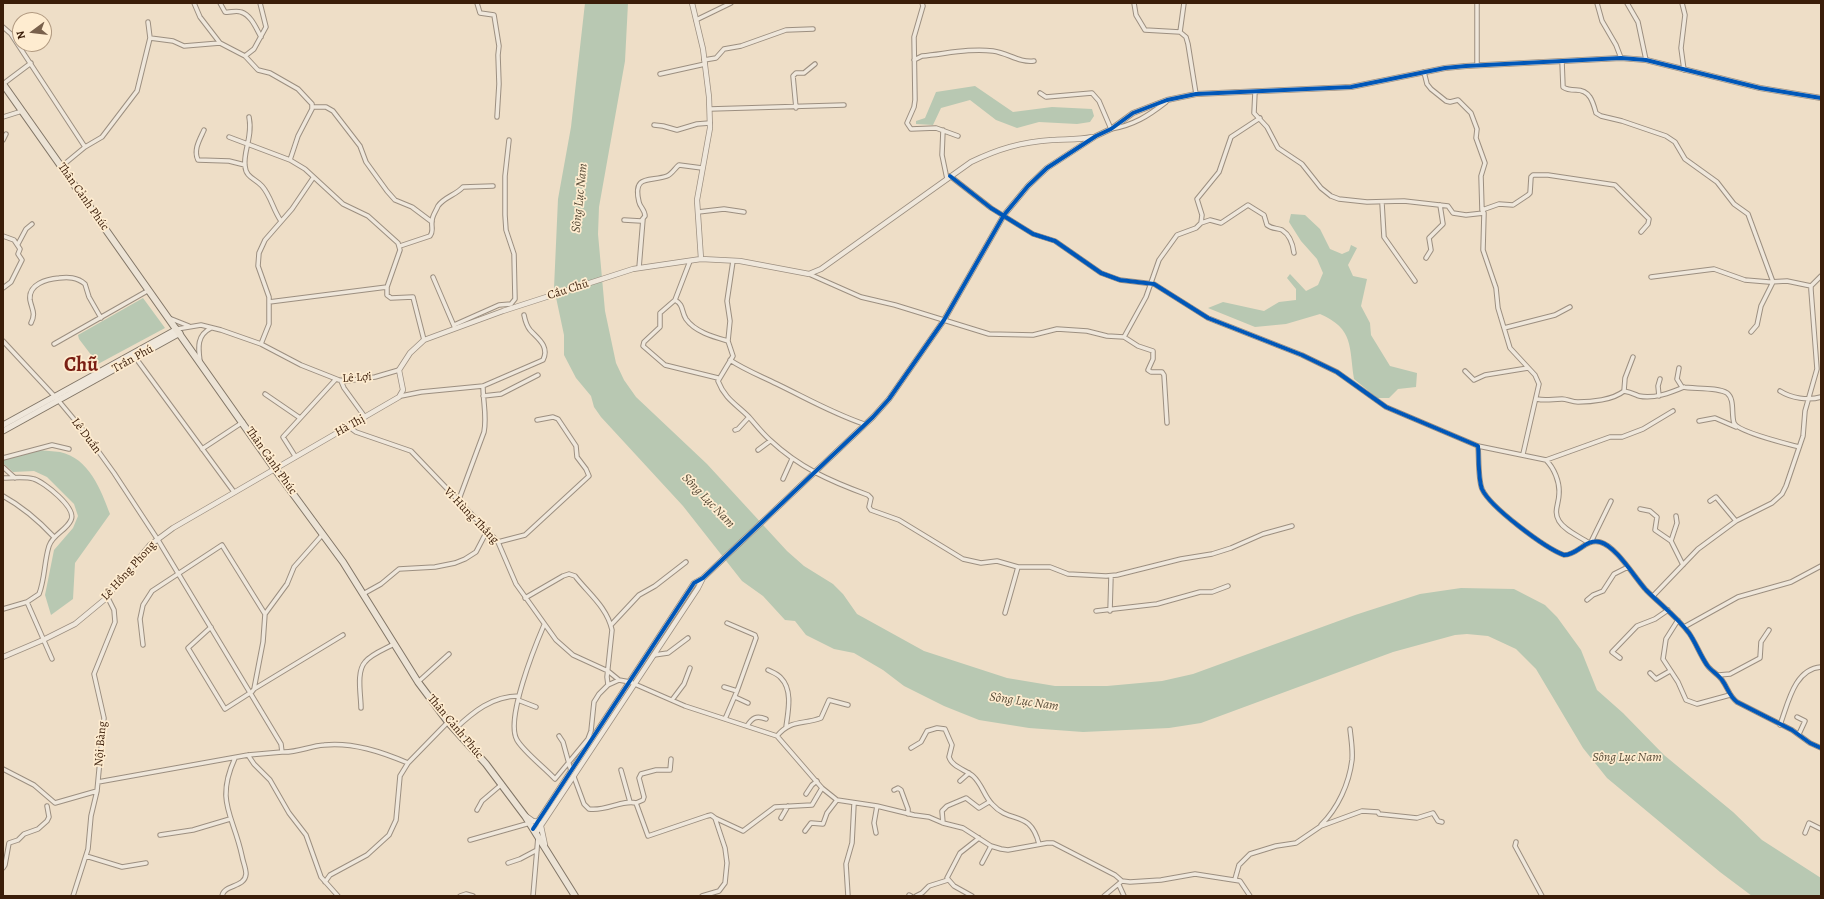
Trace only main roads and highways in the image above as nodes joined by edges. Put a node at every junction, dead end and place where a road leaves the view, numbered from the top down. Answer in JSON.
{"nodes":[{"id":1,"x":3,"y":84,"type":"edge"},
{"id":2,"x":179,"y":331,"type":"junction"},
{"id":3,"x":56,"y":398,"type":"junction"},
{"id":4,"x":3,"y":425,"type":"edge"},
{"id":5,"x":3,"y":431,"type":"edge"},
{"id":6,"x":575,"y":896,"type":"edge"}],
"edges":[{"from":1,"to":2,"type":"highway","name":"Thân Cảnh Phúc"},
{"from":2,"to":3,"type":"main road","name":"Trần Phú"},
{"from":2,"to":6,"type":"highway","name":"Thân Cảnh Phúc"},
{"from":3,"to":4,"type":"main road","name":"Trần Phú"},
{"from":3,"to":5,"type":"main road","name":"Trần Phú"}]}
